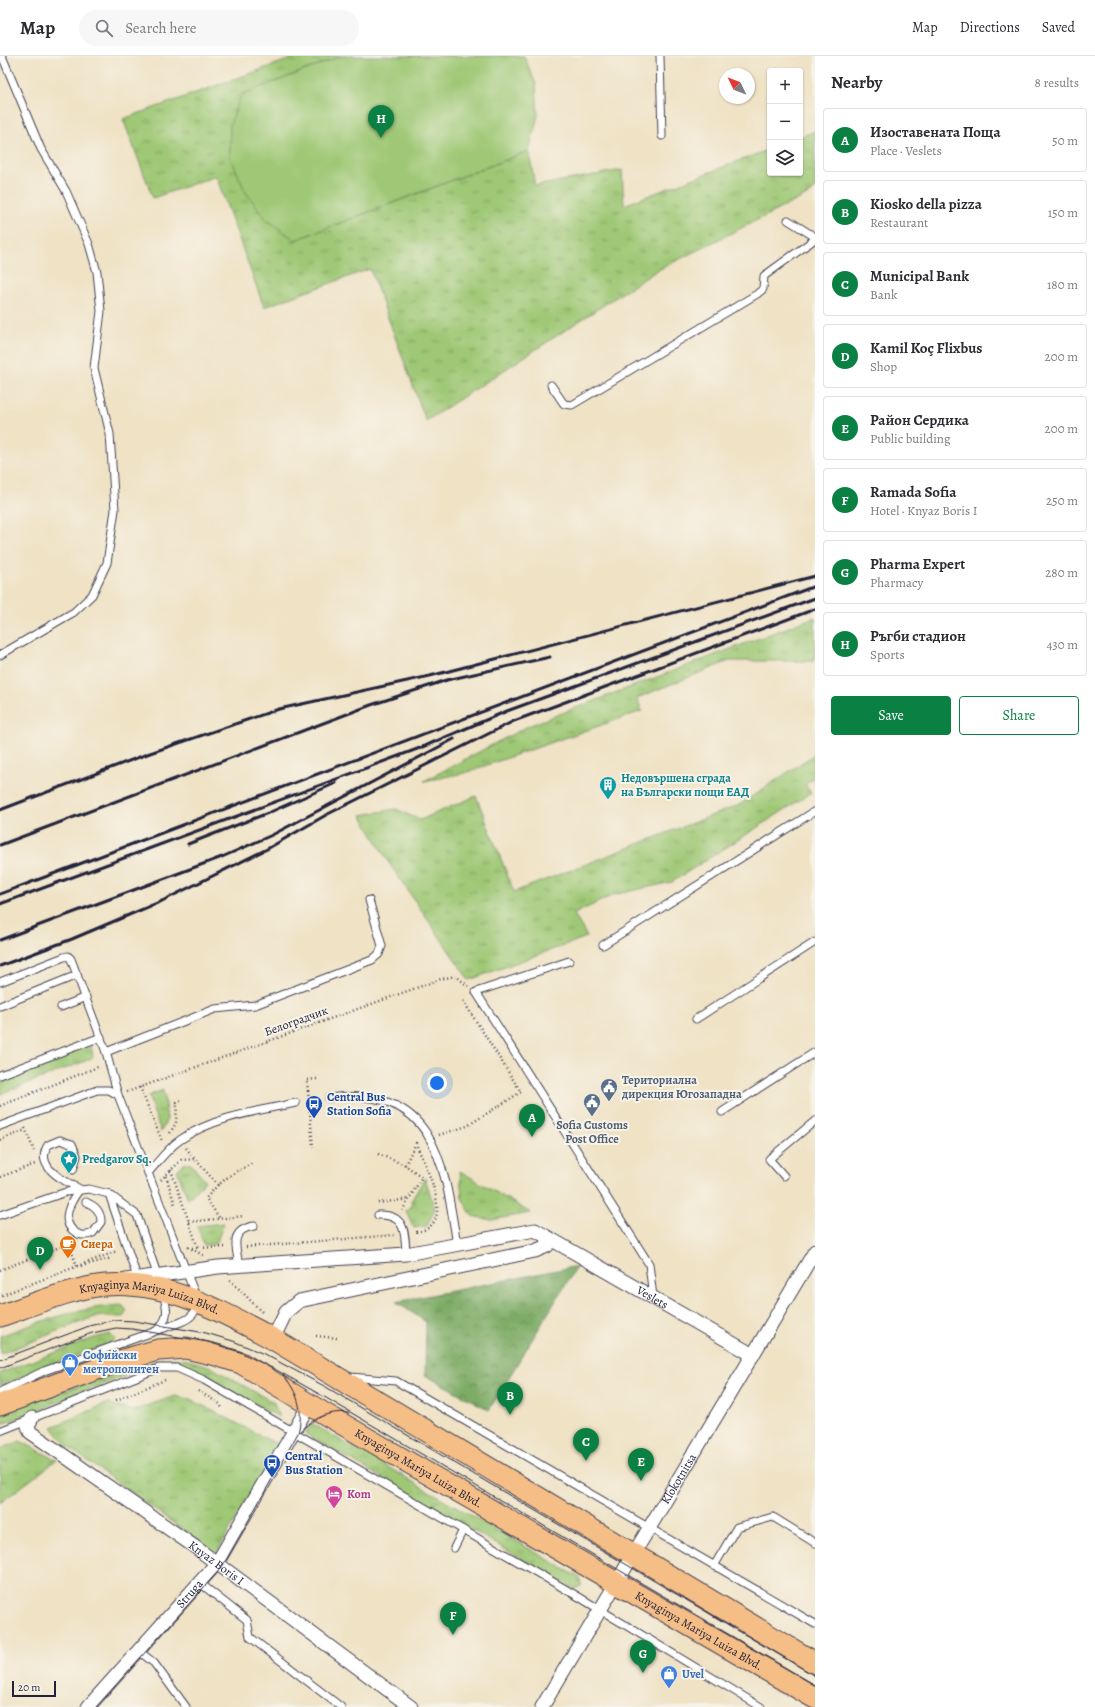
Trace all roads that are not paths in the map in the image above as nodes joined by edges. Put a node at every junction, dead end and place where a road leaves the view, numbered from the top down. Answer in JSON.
{"nodes":[{"id":1,"x":2,"y":56,"type":"edge"},
{"id":2,"x":660,"y":56,"type":"edge"},
{"id":3,"x":662,"y":136,"type":"dead end"},
{"id":4,"x":788,"y":220,"type":"dead end"},
{"id":5,"x":815,"y":238,"type":"edge"},
{"id":6,"x":551,"y":385,"type":"dead end"},
{"id":7,"x":0,"y":655,"type":"edge"},
{"id":8,"x":815,"y":811,"type":"edge"},
{"id":9,"x":369,"y":900,"type":"dead end"},
{"id":10,"x":815,"y":942,"type":"edge"},
{"id":11,"x":603,"y":945,"type":"dead end"},
{"id":12,"x":569,"y":961,"type":"dead end"},
{"id":13,"x":77,"y":975,"type":"junction"},
{"id":14,"x":0,"y":982,"type":"edge"},
{"id":15,"x":86,"y":997,"type":"junction"},
{"id":16,"x":0,"y":1006,"type":"edge"},
{"id":17,"x":61,"y":1007,"type":"dead end"},
{"id":18,"x":696,"y":1019,"type":"dead end"},
{"id":19,"x":101,"y":1037,"type":"junction"},
{"id":20,"x":106,"y":1052,"type":"junction"},
{"id":21,"x":815,"y":1052,"type":"edge"},
{"id":22,"x":0,"y":1075,"type":"edge"},
{"id":23,"x":118,"y":1095,"type":"junction"},
{"id":24,"x":329,"y":1098,"type":"dead end"},
{"id":25,"x":296,"y":1103,"type":"dead end"},
{"id":26,"x":722,"y":1112,"type":"dead end"},
{"id":27,"x":815,"y":1121,"type":"edge"},
{"id":28,"x":0,"y":1126,"type":"edge"},
{"id":29,"x":72,"y":1170,"type":"dead end"},
{"id":30,"x":148,"y":1173,"type":"junction"},
{"id":31,"x":784,"y":1176,"type":"dead end"},
{"id":32,"x":80,"y":1189,"type":"junction"},
{"id":33,"x":109,"y":1194,"type":"junction"},
{"id":34,"x":86,"y":1202,"type":"dead end"},
{"id":35,"x":0,"y":1215,"type":"edge"},
{"id":36,"x":378,"y":1215,"type":"dead end"},
{"id":37,"x":254,"y":1226,"type":"dead end"},
{"id":38,"x":552,"y":1240,"type":"junction"},
{"id":39,"x":457,"y":1245,"type":"junction"},
{"id":40,"x":815,"y":1251,"type":"edge"},
{"id":41,"x":406,"y":1254,"type":"junction"},
{"id":42,"x":239,"y":1265,"type":"junction"},
{"id":43,"x":185,"y":1271,"type":"junction"},
{"id":44,"x":137,"y":1277,"type":"junction"},
{"id":45,"x":159,"y":1281,"type":"junction"},
{"id":46,"x":104,"y":1286,"type":"junction"},
{"id":47,"x":653,"y":1297,"type":"junction"},
{"id":48,"x":198,"y":1302,"type":"junction"},
{"id":49,"x":0,"y":1316,"type":"edge"},
{"id":50,"x":155,"y":1331,"type":"junction"},
{"id":51,"x":276,"y":1332,"type":"junction"},
{"id":52,"x":753,"y":1355,"type":"junction"},
{"id":53,"x":332,"y":1376,"type":"junction"},
{"id":54,"x":0,"y":1392,"type":"edge"},
{"id":55,"x":0,"y":1405,"type":"edge"},
{"id":56,"x":309,"y":1405,"type":"junction"},
{"id":57,"x":32,"y":1418,"type":"junction"},
{"id":58,"x":0,"y":1431,"type":"edge"},
{"id":59,"x":293,"y":1432,"type":"junction"},
{"id":60,"x":650,"y":1528,"type":"junction"},
{"id":61,"x":463,"y":1530,"type":"junction"},
{"id":62,"x":815,"y":1543,"type":"edge"},
{"id":63,"x":454,"y":1548,"type":"dead end"},
{"id":64,"x":633,"y":1555,"type":"junction"},
{"id":65,"x":217,"y":1563,"type":"junction"},
{"id":66,"x":714,"y":1566,"type":"junction"},
{"id":67,"x":200,"y":1582,"type":"junction"},
{"id":68,"x":616,"y":1583,"type":"junction"},
{"id":69,"x":600,"y":1610,"type":"junction"},
{"id":70,"x":815,"y":1624,"type":"edge"},
{"id":71,"x":139,"y":1650,"type":"junction"},
{"id":72,"x":815,"y":1663,"type":"edge"},
{"id":73,"x":815,"y":1698,"type":"edge"},
{"id":74,"x":88,"y":1707,"type":"edge"},
{"id":75,"x":186,"y":1707,"type":"edge"},
{"id":76,"x":341,"y":1707,"type":"edge"},
{"id":77,"x":411,"y":1707,"type":"edge"},
{"id":78,"x":542,"y":1707,"type":"edge"},
{"id":79,"x":761,"y":1707,"type":"edge"}],
"edges":[{"from":1,"to":7,"type":"lane"},
{"from":2,"to":3,"type":"lane"},
{"from":4,"to":5,"type":"lane"},
{"from":5,"to":6,"type":"lane"},
{"from":8,"to":11,"type":"lane"},
{"from":9,"to":20,"type":"lane"},
{"from":10,"to":18,"type":"lane"},
{"from":12,"to":47,"type":"lane"},
{"from":13,"to":14,"type":"lane"},
{"from":13,"to":15,"type":"lane"},
{"from":13,"to":16,"type":"lane"},
{"from":15,"to":17,"type":"lane"},
{"from":15,"to":19,"type":"lane"},
{"from":19,"to":20,"type":"lane"},
{"from":19,"to":22,"type":"lane"},
{"from":20,"to":23,"type":"lane"},
{"from":21,"to":26,"type":"lane"},
{"from":23,"to":28,"type":"lane"},
{"from":23,"to":30,"type":"lane"},
{"from":24,"to":39,"type":"lane"},
{"from":25,"to":30,"type":"lane"},
{"from":27,"to":31,"type":"lane"},
{"from":29,"to":32,"type":"lane"},
{"from":30,"to":43,"type":"lane"},
{"from":32,"to":33,"type":"lane"},
{"from":32,"to":34,"type":"lane"},
{"from":32,"to":35,"type":"lane"},
{"from":33,"to":44,"type":"lane"},
{"from":33,"to":45,"type":"lane"},
{"from":36,"to":41,"type":"lane"},
{"from":37,"to":42,"type":"lane"},
{"from":38,"to":39,"type":"street","name":"Veslets"},
{"from":38,"to":47,"type":"street","name":"Veslets"},
{"from":38,"to":51,"type":"street"},
{"from":39,"to":41,"type":"street","name":"Veslets"},
{"from":40,"to":52,"type":"street","name":"Klokotnitsa"},
{"from":41,"to":42,"type":"street","name":"Veslets"},
{"from":42,"to":43,"type":"street","name":"Veslets"},
{"from":43,"to":45,"type":"street","name":"Veslets"},
{"from":43,"to":48,"type":"lane"},
{"from":44,"to":45,"type":"street","name":"Veslets"},
{"from":44,"to":46,"type":"street","name":"Veslets"},
{"from":45,"to":46,"type":"main road","name":"Knyaginya Mariya Luiza Blvd."},
{"from":45,"to":48,"type":"main road","name":"Knyaginya Mariya Luiza Blvd."},
{"from":45,"to":50,"type":"lane"},
{"from":46,"to":49,"type":"main road","name":"Knyaginya Mariya Luiza Blvd."},
{"from":47,"to":52,"type":"street","name":"Veslets"},
{"from":48,"to":50,"type":"lane"},
{"from":48,"to":51,"type":"main road","name":"Knyaginya Mariya Luiza Blvd."},
{"from":50,"to":54,"type":"lane"},
{"from":51,"to":53,"type":"main road","name":"Knyaginya Mariya Luiza Blvd."},
{"from":52,"to":60,"type":"street","name":"Klokotnitsa"},
{"from":53,"to":60,"type":"lane","name":"Knyaginya Mariya Luiza Blvd."},
{"from":53,"to":64,"type":"main road","name":"Knyaginya Mariya Luiza Blvd."},
{"from":55,"to":56,"type":"main road","name":"Knyaginya Mariya Luiza Blvd."},
{"from":56,"to":59,"type":"street","name":"Struga"},
{"from":56,"to":68,"type":"main road","name":"Knyaginya Mariya Luiza Blvd."},
{"from":57,"to":58,"type":"lane"},
{"from":57,"to":59,"type":"lane"},
{"from":57,"to":65,"type":"street","name":"Knyaz Boris I"},
{"from":59,"to":61,"type":"lane"},
{"from":59,"to":65,"type":"street","name":"Struga"},
{"from":60,"to":64,"type":"street","name":"Klokotnitsa"},
{"from":60,"to":66,"type":"lane","name":"Knyaginya Mariya Luiza Blvd."},
{"from":61,"to":63,"type":"lane"},
{"from":61,"to":69,"type":"lane"},
{"from":62,"to":66,"type":"lane"},
{"from":64,"to":68,"type":"street","name":"Klokotnitsa"},
{"from":64,"to":72,"type":"main road","name":"Knyaginya Mariya Luiza Blvd."},
{"from":65,"to":67,"type":"street","name":"Struga"},
{"from":65,"to":77,"type":"street","name":"Knyaz Boris I"},
{"from":66,"to":70,"type":"lane","name":"Knyaginya Mariya Luiza Blvd."},
{"from":67,"to":71,"type":"street","name":"Struga"},
{"from":67,"to":76,"type":"lane"},
{"from":68,"to":69,"type":"street","name":"Klokotnitsa"},
{"from":68,"to":73,"type":"main road","name":"Knyaginya Mariya Luiza Blvd."},
{"from":69,"to":78,"type":"street","name":"Klokotnitsa"},
{"from":69,"to":79,"type":"lane"},
{"from":71,"to":74,"type":"street","name":"Struga"},
{"from":71,"to":75,"type":"lane"}]}
